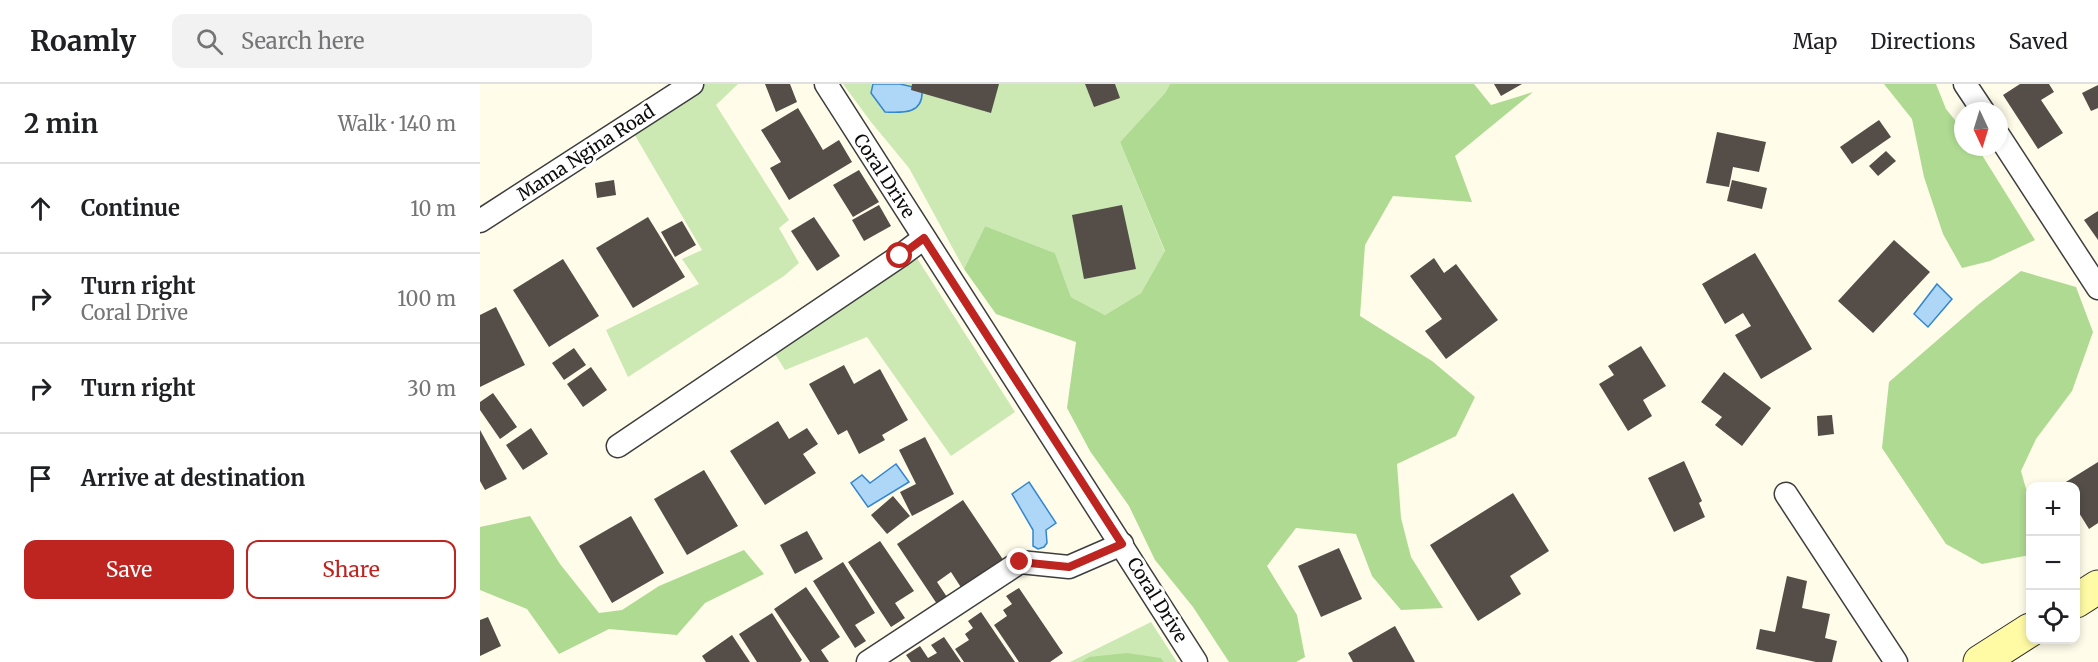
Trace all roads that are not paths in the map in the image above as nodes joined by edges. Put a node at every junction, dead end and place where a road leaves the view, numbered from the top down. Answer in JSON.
{"nodes":[{"id":1,"x":692,"y":84,"type":"edge"},
{"id":2,"x":825,"y":84,"type":"edge"},
{"id":3,"x":1965,"y":84,"type":"edge"},
{"id":4,"x":1977,"y":102,"type":"edge"},
{"id":5,"x":2008,"y":150,"type":"edge"},
{"id":6,"x":480,"y":221,"type":"edge"},
{"id":7,"x":924,"y":238,"type":"junction"},
{"id":8,"x":2098,"y":288,"type":"edge"},
{"id":9,"x":618,"y":446,"type":"dead end"},
{"id":10,"x":1786,"y":494,"type":"dead end"},
{"id":11,"x":1122,"y":544,"type":"junction"},
{"id":12,"x":2098,"y":587,"type":"edge"},
{"id":13,"x":2080,"y":598,"type":"edge"},
{"id":14,"x":2026,"y":633,"type":"edge"},
{"id":15,"x":868,"y":662,"type":"edge"},
{"id":16,"x":1196,"y":662,"type":"edge"},
{"id":17,"x":1896,"y":662,"type":"edge"},
{"id":18,"x":1980,"y":662,"type":"edge"}],
"edges":[{"from":1,"to":6,"type":"street","name":"Mama Ngina Road"},
{"from":2,"to":7,"type":"street","name":"Coral Drive"},
{"from":3,"to":4,"type":"street"},
{"from":5,"to":8,"type":"street"},
{"from":7,"to":9,"type":"street"},
{"from":7,"to":11,"type":"street","name":"Coral Drive"},
{"from":10,"to":17,"type":"street"},
{"from":11,"to":15,"type":"street"},
{"from":11,"to":16,"type":"street","name":"Coral Drive"},
{"from":12,"to":13,"type":"main road"},
{"from":14,"to":18,"type":"main road"}]}
